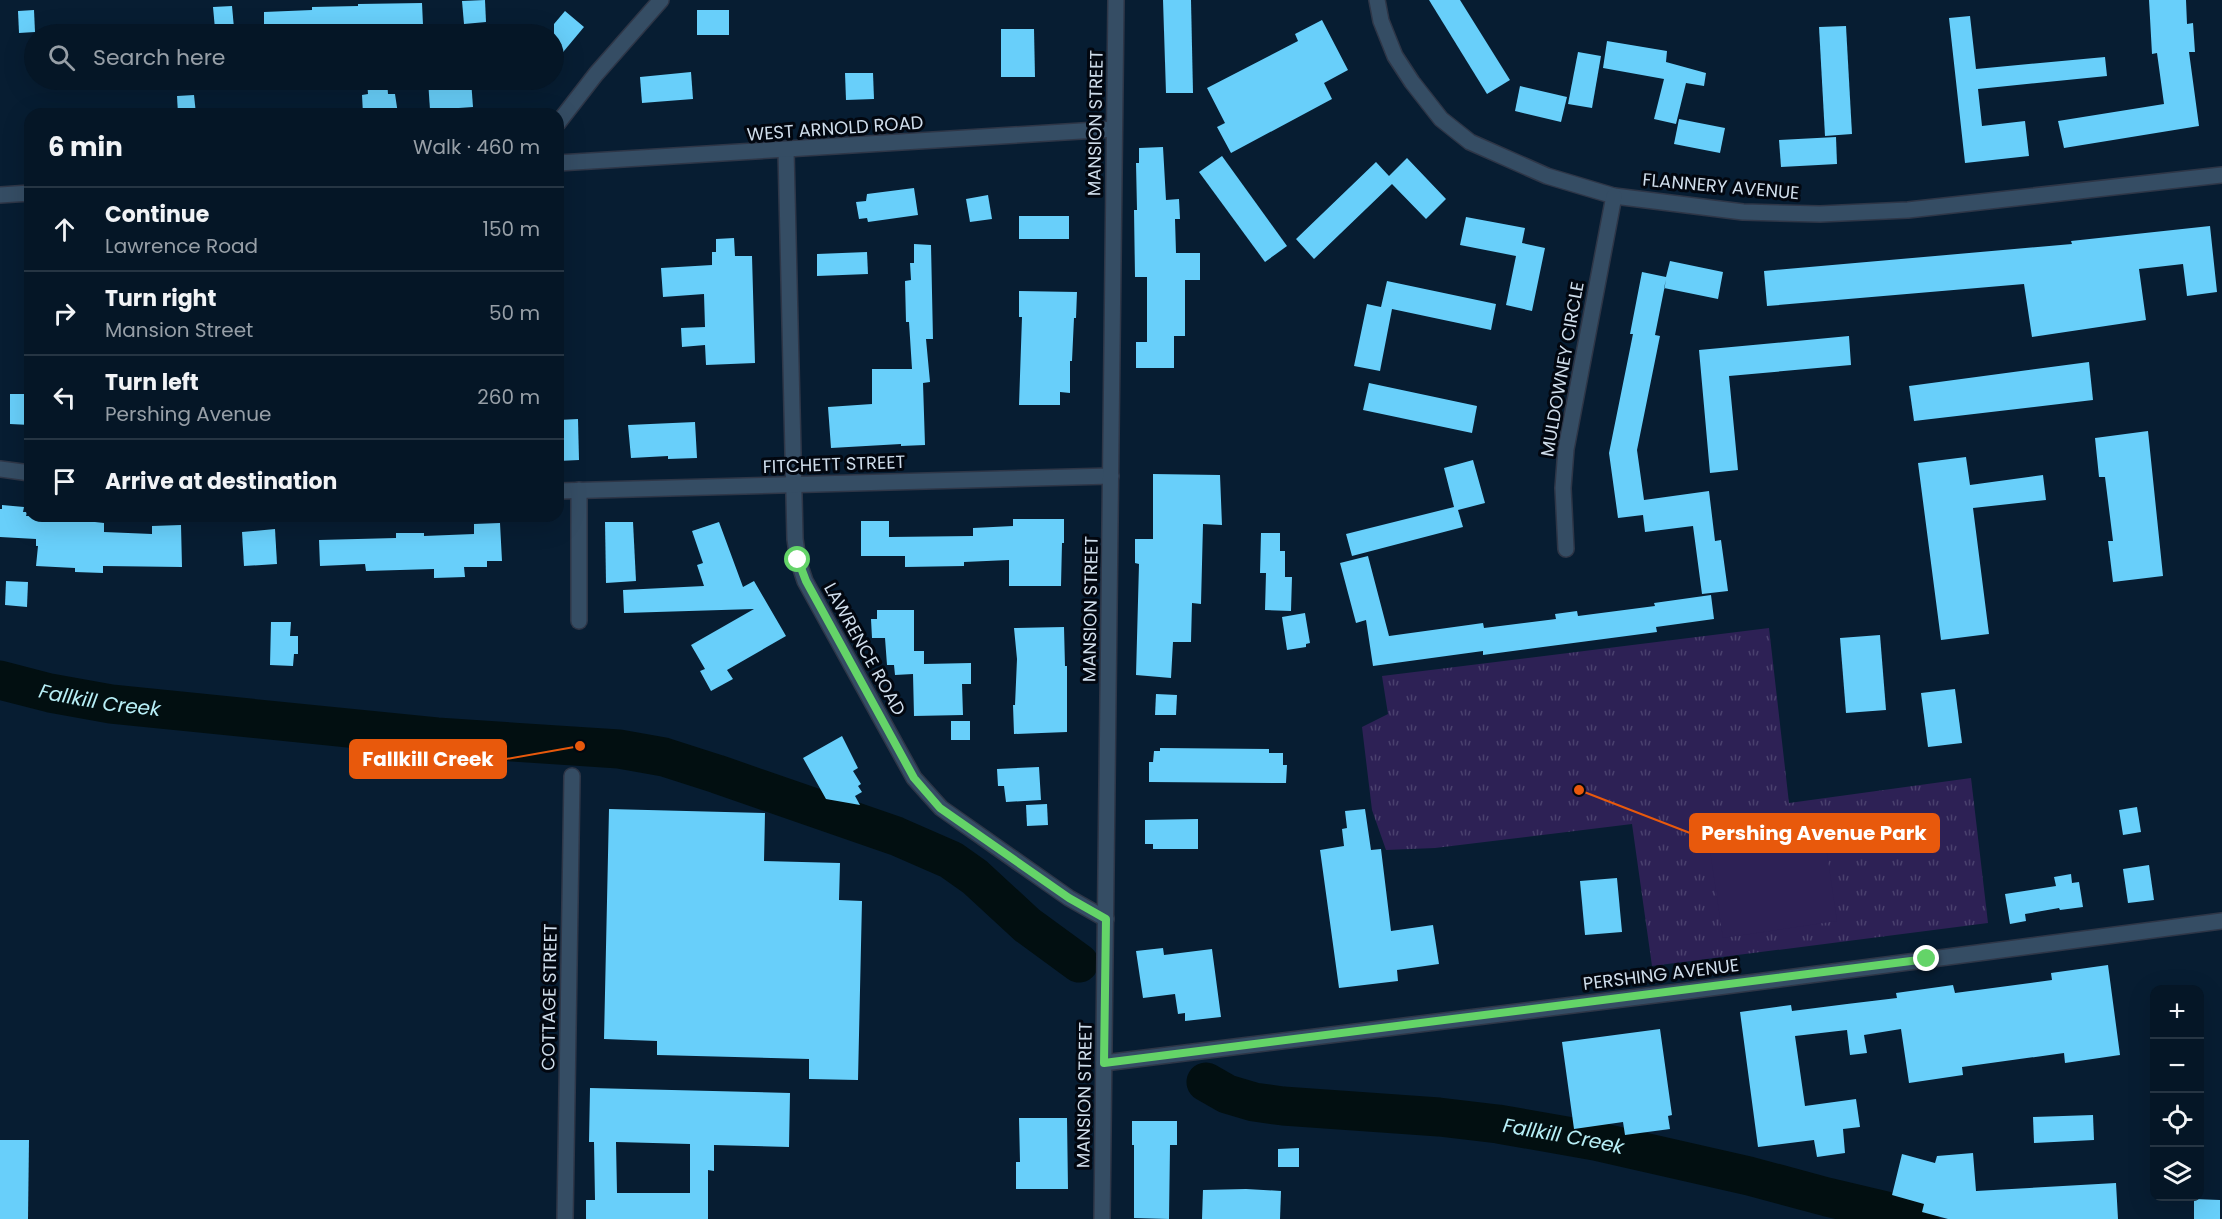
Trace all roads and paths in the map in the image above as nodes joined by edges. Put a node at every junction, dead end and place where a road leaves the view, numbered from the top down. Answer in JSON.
{"nodes":[{"id":1,"x":661,"y":0,"type":"edge"},
{"id":2,"x":1116,"y":0,"type":"edge"},
{"id":3,"x":1377,"y":0,"type":"edge"},
{"id":4,"x":564,"y":115,"type":"edge"},
{"id":5,"x":1114,"y":129,"type":"junction"},
{"id":6,"x":786,"y":151,"type":"junction"},
{"id":7,"x":564,"y":163,"type":"edge"},
{"id":8,"x":2222,"y":175,"type":"edge"},
{"id":9,"x":24,"y":193,"type":"edge"},
{"id":10,"x":0,"y":195,"type":"edge"},
{"id":11,"x":1614,"y":196,"type":"junction"},
{"id":12,"x":0,"y":469,"type":"edge"},
{"id":13,"x":24,"y":472,"type":"edge"},
{"id":14,"x":1111,"y":476,"type":"junction"},
{"id":15,"x":794,"y":485,"type":"junction"},
{"id":16,"x":579,"y":490,"type":"junction"},
{"id":17,"x":564,"y":491,"type":"edge"},
{"id":18,"x":1566,"y":549,"type":"dead end"},
{"id":19,"x":579,"y":621,"type":"dead end"},
{"id":20,"x":572,"y":776,"type":"dead end"},
{"id":21,"x":1106,"y":919,"type":"junction"},
{"id":22,"x":2222,"y":921,"type":"edge"},
{"id":23,"x":1104,"y":1063,"type":"junction"},
{"id":24,"x":565,"y":1219,"type":"edge"},
{"id":25,"x":1102,"y":1219,"type":"edge"}],
"edges":[{"from":1,"to":4,"type":"street"},
{"from":2,"to":5,"type":"street","name":"MANSION STREET"},
{"from":3,"to":11,"type":"street","name":"FLANNERY AVENUE"},
{"from":5,"to":6,"type":"street","name":"WEST ARNOLD ROAD"},
{"from":5,"to":14,"type":"street","name":"MANSION STREET"},
{"from":6,"to":7,"type":"street","name":"WEST ARNOLD ROAD"},
{"from":6,"to":15,"type":"street","name":"LAWRENCE ROAD"},
{"from":8,"to":11,"type":"street","name":"FLANNERY AVENUE"},
{"from":9,"to":10,"type":"street"},
{"from":11,"to":18,"type":"street","name":"MULDOWNEY CIRCLE"},
{"from":12,"to":13,"type":"street"},
{"from":14,"to":15,"type":"street","name":"FITCHETT STREET"},
{"from":14,"to":21,"type":"street","name":"MANSION STREET"},
{"from":15,"to":16,"type":"street","name":"FITCHETT STREET"},
{"from":15,"to":21,"type":"street","name":"LAWRENCE ROAD"},
{"from":16,"to":17,"type":"street","name":"FITCHETT STREET"},
{"from":16,"to":19,"type":"street"},
{"from":20,"to":24,"type":"street","name":"COTTAGE STREET"},
{"from":21,"to":23,"type":"street","name":"MANSION STREET"},
{"from":22,"to":23,"type":"street","name":"PERSHING AVENUE"},
{"from":23,"to":25,"type":"street","name":"MANSION STREET"}]}
